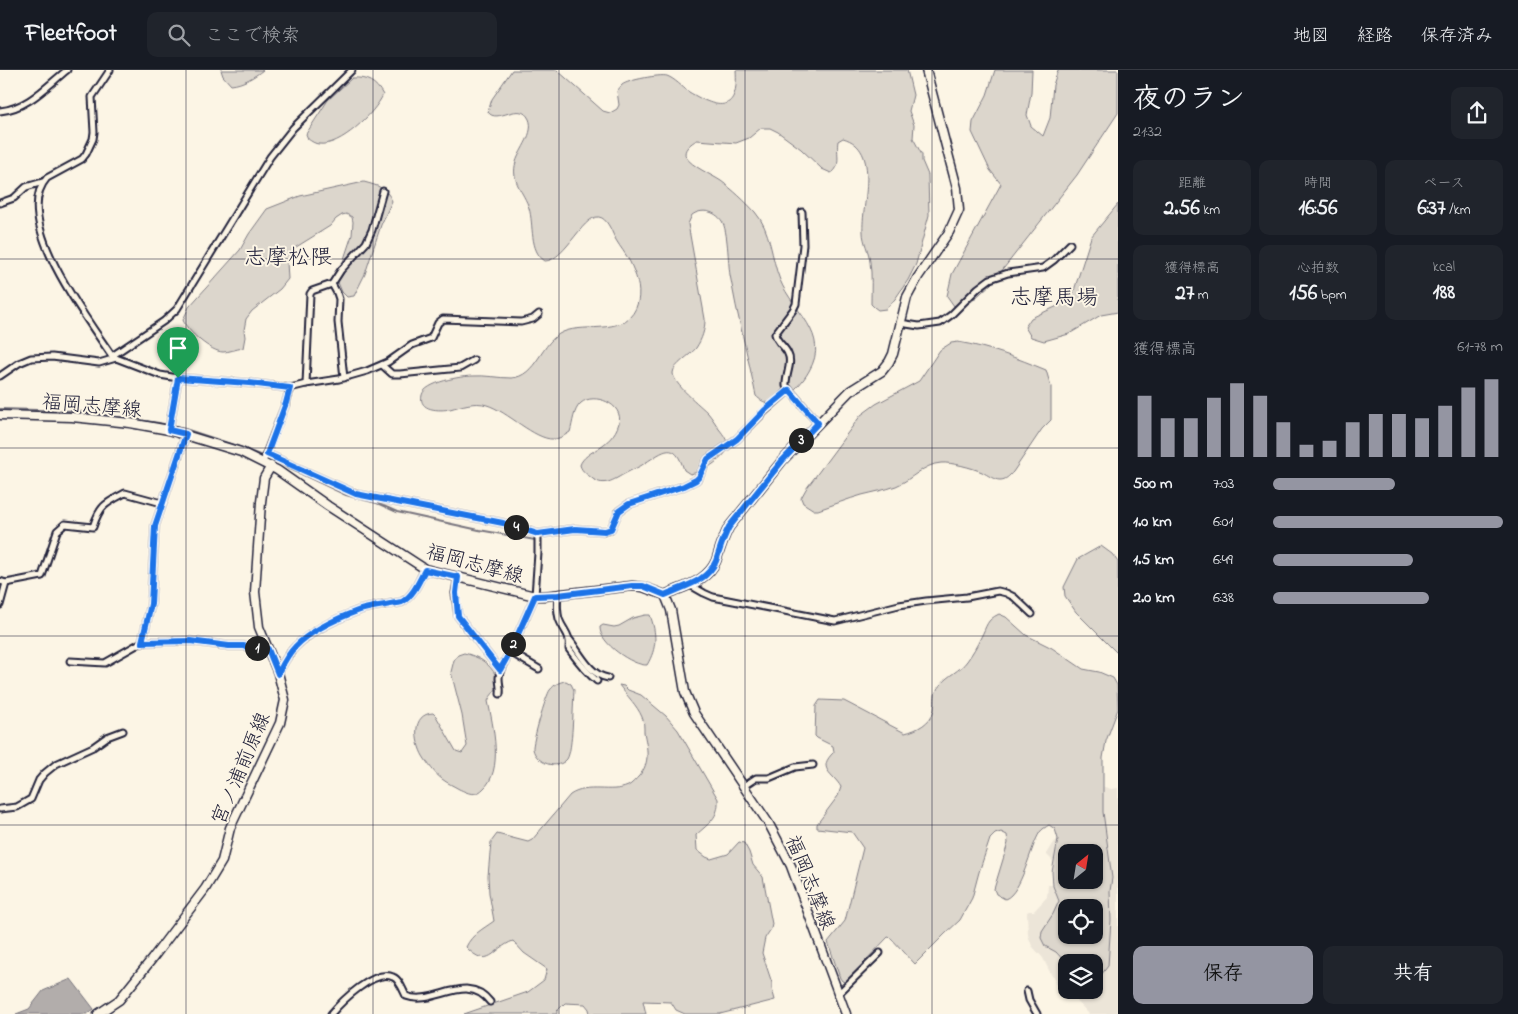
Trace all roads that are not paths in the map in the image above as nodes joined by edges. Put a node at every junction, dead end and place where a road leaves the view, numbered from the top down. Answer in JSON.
{"nodes":[{"id":1,"x":67,"y":70,"type":"edge"},
{"id":2,"x":110,"y":70,"type":"edge"},
{"id":3,"x":352,"y":70,"type":"edge"},
{"id":4,"x":926,"y":70,"type":"edge"},
{"id":5,"x":0,"y":111,"type":"edge"},
{"id":6,"x":42,"y":182,"type":"junction"},
{"id":7,"x":383,"y":190,"type":"dead end"},
{"id":8,"x":0,"y":203,"type":"edge"},
{"id":9,"x":802,"y":212,"type":"dead end"},
{"id":10,"x":1070,"y":244,"type":"dead end"},
{"id":11,"x":332,"y":284,"type":"junction"},
{"id":12,"x":538,"y":314,"type":"dead end"},
{"id":13,"x":900,"y":323,"type":"junction"},
{"id":14,"x":114,"y":357,"type":"junction"},
{"id":15,"x":474,"y":360,"type":"dead end"},
{"id":16,"x":382,"y":365,"type":"junction"},
{"id":17,"x":0,"y":376,"type":"edge"},
{"id":18,"x":178,"y":378,"type":"junction"},
{"id":19,"x":344,"y":378,"type":"junction"},
{"id":20,"x":306,"y":384,"type":"junction"},
{"id":21,"x":290,"y":388,"type":"junction"},
{"id":22,"x":789,"y":390,"type":"junction"},
{"id":23,"x":0,"y":415,"type":"edge"},
{"id":24,"x":818,"y":423,"type":"junction"},
{"id":25,"x":170,"y":426,"type":"junction"},
{"id":26,"x":186,"y":434,"type":"junction"},
{"id":27,"x":267,"y":454,"type":"junction"},
{"id":28,"x":263,"y":462,"type":"junction"},
{"id":29,"x":271,"y":466,"type":"junction"},
{"id":30,"x":162,"y":503,"type":"junction"},
{"id":31,"x":538,"y":534,"type":"junction"},
{"id":32,"x":425,"y":570,"type":"junction"},
{"id":33,"x":458,"y":577,"type":"junction"},
{"id":34,"x":3,"y":582,"type":"edge"},
{"id":35,"x":690,"y":585,"type":"junction"},
{"id":36,"x":558,"y":595,"type":"junction"},
{"id":37,"x":665,"y":595,"type":"junction"},
{"id":38,"x":535,"y":596,"type":"junction"},
{"id":39,"x":0,"y":605,"type":"edge"},
{"id":40,"x":1032,"y":614,"type":"dead end"},
{"id":41,"x":570,"y":640,"type":"junction"},
{"id":42,"x":142,"y":642,"type":"junction"},
{"id":43,"x":268,"y":649,"type":"junction"},
{"id":44,"x":510,"y":652,"type":"junction"},
{"id":45,"x":70,"y":661,"type":"dead end"},
{"id":46,"x":539,"y":669,"type":"dead end"},
{"id":47,"x":500,"y":670,"type":"junction"},
{"id":48,"x":278,"y":674,"type":"junction"},
{"id":49,"x":608,"y":678,"type":"dead end"},
{"id":50,"x":596,"y":680,"type":"dead end"},
{"id":51,"x":500,"y":694,"type":"dead end"},
{"id":52,"x":123,"y":731,"type":"dead end"},
{"id":53,"x":813,"y":764,"type":"dead end"},
{"id":54,"x":744,"y":786,"type":"junction"},
{"id":55,"x":0,"y":809,"type":"edge"},
{"id":56,"x":880,"y":953,"type":"dead end"},
{"id":57,"x":1027,"y":991,"type":"dead end"},
{"id":58,"x":838,"y":994,"type":"junction"},
{"id":59,"x":490,"y":1002,"type":"dead end"},
{"id":60,"x":98,"y":1014,"type":"edge"},
{"id":61,"x":331,"y":1014,"type":"edge"},
{"id":62,"x":846,"y":1014,"type":"edge"},
{"id":63,"x":1037,"y":1014,"type":"edge"}],
"edges":[{"from":1,"to":5,"type":"street"},
{"from":2,"to":6,"type":"street"},
{"from":3,"to":14,"type":"street"},
{"from":4,"to":13,"type":"main road"},
{"from":6,"to":8,"type":"street"},
{"from":6,"to":14,"type":"street"},
{"from":7,"to":11,"type":"street"},
{"from":9,"to":22,"type":"street"},
{"from":10,"to":13,"type":"street"},
{"from":11,"to":19,"type":"street"},
{"from":11,"to":20,"type":"street"},
{"from":12,"to":16,"type":"street"},
{"from":13,"to":24,"type":"main road"},
{"from":14,"to":17,"type":"street"},
{"from":14,"to":18,"type":"street"},
{"from":15,"to":16,"type":"street"},
{"from":16,"to":19,"type":"street"},
{"from":18,"to":21,"type":"street"},
{"from":18,"to":25,"type":"street"},
{"from":19,"to":20,"type":"street"},
{"from":20,"to":21,"type":"street"},
{"from":21,"to":27,"type":"street"},
{"from":22,"to":24,"type":"street"},
{"from":22,"to":31,"type":"street"},
{"from":23,"to":25,"type":"main road","name":"福岡志摩線"},
{"from":24,"to":35,"type":"main road"},
{"from":25,"to":26,"type":"main road","name":"福岡志摩線"},
{"from":26,"to":28,"type":"main road","name":"福岡志摩線"},
{"from":26,"to":30,"type":"street"},
{"from":27,"to":28,"type":"street"},
{"from":27,"to":31,"type":"street"},
{"from":28,"to":29,"type":"main road","name":"福岡志摩線"},
{"from":29,"to":32,"type":"main road","name":"福岡志摩線"},
{"from":29,"to":43,"type":"main road","name":"宮ノ浦前原線"},
{"from":30,"to":34,"type":"street"},
{"from":30,"to":42,"type":"street"},
{"from":31,"to":38,"type":"street"},
{"from":32,"to":33,"type":"main road","name":"福岡志摩線"},
{"from":32,"to":48,"type":"street"},
{"from":33,"to":38,"type":"main road","name":"福岡志摩線"},
{"from":33,"to":47,"type":"street"},
{"from":34,"to":39,"type":"street"},
{"from":35,"to":37,"type":"main road"},
{"from":35,"to":40,"type":"street"},
{"from":36,"to":37,"type":"main road","name":"福岡志摩線"},
{"from":36,"to":38,"type":"main road","name":"福岡志摩線"},
{"from":36,"to":41,"type":"street"},
{"from":37,"to":54,"type":"main road","name":"福岡志摩線"},
{"from":38,"to":44,"type":"street"},
{"from":41,"to":49,"type":"street"},
{"from":41,"to":50,"type":"street"},
{"from":42,"to":43,"type":"street"},
{"from":42,"to":45,"type":"street"},
{"from":43,"to":48,"type":"main road","name":"宮ノ浦前原線"},
{"from":44,"to":46,"type":"street"},
{"from":44,"to":47,"type":"street"},
{"from":47,"to":51,"type":"street"},
{"from":48,"to":60,"type":"main road","name":"宮ノ浦前原線"},
{"from":52,"to":55,"type":"street"},
{"from":53,"to":54,"type":"street"},
{"from":54,"to":58,"type":"main road","name":"福岡志摩線"},
{"from":56,"to":58,"type":"street"},
{"from":57,"to":63,"type":"street"},
{"from":58,"to":62,"type":"main road","name":"福岡志摩線"},
{"from":59,"to":61,"type":"street"}]}
